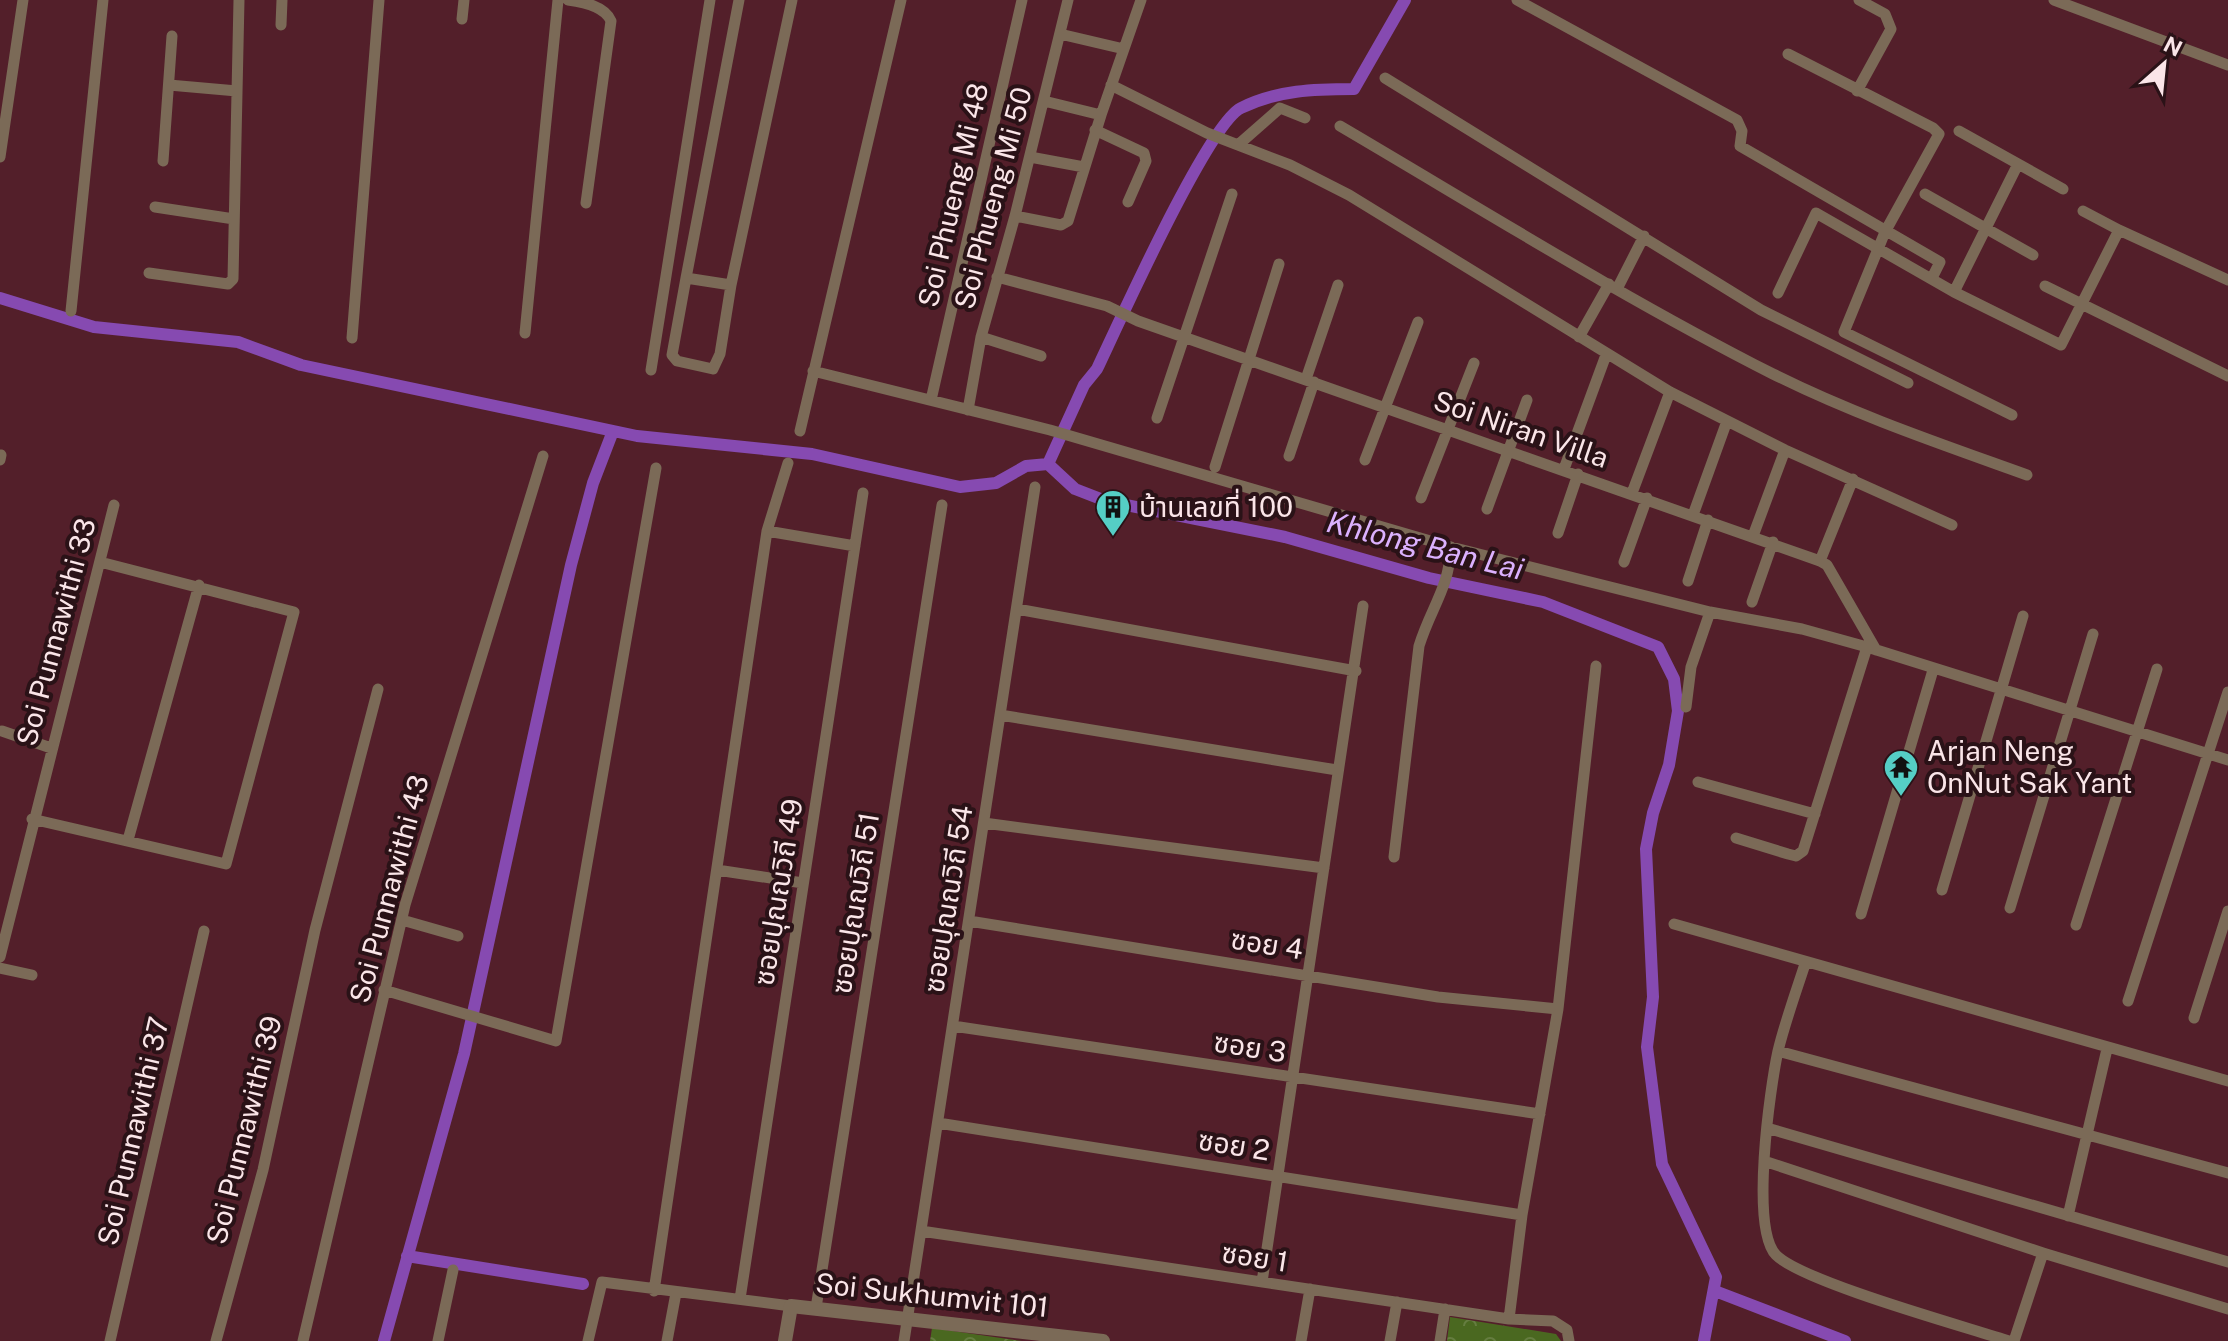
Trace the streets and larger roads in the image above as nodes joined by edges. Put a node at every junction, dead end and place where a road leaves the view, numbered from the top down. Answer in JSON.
{"nodes":[{"id":1,"x":23,"y":0,"type":"edge"},
{"id":2,"x":103,"y":0,"type":"edge"},
{"id":3,"x":239,"y":0,"type":"edge"},
{"id":4,"x":282,"y":0,"type":"edge"},
{"id":5,"x":379,"y":0,"type":"edge"},
{"id":6,"x":464,"y":0,"type":"edge"},
{"id":7,"x":558,"y":0,"type":"edge"},
{"id":8,"x":568,"y":0,"type":"edge"},
{"id":9,"x":710,"y":0,"type":"edge"},
{"id":10,"x":739,"y":0,"type":"edge"},
{"id":11,"x":792,"y":0,"type":"edge"},
{"id":12,"x":901,"y":0,"type":"edge"},
{"id":13,"x":1022,"y":0,"type":"edge"},
{"id":14,"x":1068,"y":0,"type":"edge"},
{"id":15,"x":1141,"y":0,"type":"edge"},
{"id":16,"x":1517,"y":0,"type":"edge"},
{"id":17,"x":1859,"y":0,"type":"edge"},
{"id":18,"x":2054,"y":0,"type":"edge"},
{"id":19,"x":462,"y":19,"type":"dead end"},
{"id":20,"x":281,"y":25,"type":"dead end"},
{"id":21,"x":1060,"y":34,"type":"junction"},
{"id":22,"x":172,"y":36,"type":"dead end"},
{"id":23,"x":1124,"y":49,"type":"junction"},
{"id":24,"x":1788,"y":54,"type":"dead end"},
{"id":25,"x":2228,"y":65,"type":"edge"},
{"id":26,"x":1385,"y":78,"type":"dead end"},
{"id":27,"x":169,"y":85,"type":"junction"},
{"id":28,"x":1111,"y":85,"type":"junction"},
{"id":29,"x":237,"y":91,"type":"junction"},
{"id":30,"x":1857,"y":91,"type":"junction"},
{"id":31,"x":1044,"y":101,"type":"junction"},
{"id":32,"x":1101,"y":115,"type":"junction"},
{"id":33,"x":1305,"y":118,"type":"dead end"},
{"id":34,"x":1340,"y":126,"type":"dead end"},
{"id":35,"x":1095,"y":130,"type":"junction"},
{"id":36,"x":1959,"y":131,"type":"dead end"},
{"id":37,"x":1238,"y":145,"type":"junction"},
{"id":38,"x":0,"y":157,"type":"edge"},
{"id":39,"x":1030,"y":157,"type":"junction"},
{"id":40,"x":163,"y":161,"type":"dead end"},
{"id":41,"x":2018,"y":164,"type":"junction"},
{"id":42,"x":1084,"y":167,"type":"junction"},
{"id":43,"x":2063,"y":189,"type":"dead end"},
{"id":44,"x":1232,"y":194,"type":"dead end"},
{"id":45,"x":1925,"y":194,"type":"dead end"},
{"id":46,"x":1128,"y":202,"type":"dead end"},
{"id":47,"x":586,"y":203,"type":"dead end"},
{"id":48,"x":155,"y":207,"type":"dead end"},
{"id":49,"x":2083,"y":211,"type":"dead end"},
{"id":50,"x":1015,"y":216,"type":"junction"},
{"id":51,"x":234,"y":219,"type":"junction"},
{"id":52,"x":1987,"y":229,"type":"junction"},
{"id":53,"x":2119,"y":230,"type":"junction"},
{"id":54,"x":1885,"y":232,"type":"junction"},
{"id":55,"x":1644,"y":236,"type":"junction"},
{"id":56,"x":1878,"y":249,"type":"junction"},
{"id":57,"x":2033,"y":255,"type":"dead end"},
{"id":58,"x":1279,"y":264,"type":"dead end"},
{"id":59,"x":149,"y":273,"type":"dead end"},
{"id":60,"x":997,"y":277,"type":"junction"},
{"id":61,"x":686,"y":278,"type":"junction"},
{"id":62,"x":1932,"y":278,"type":"junction"},
{"id":63,"x":2228,"y":280,"type":"edge"},
{"id":64,"x":731,"y":285,"type":"junction"},
{"id":65,"x":1338,"y":285,"type":"dead end"},
{"id":66,"x":1613,"y":286,"type":"junction"},
{"id":67,"x":2045,"y":286,"type":"dead end"},
{"id":68,"x":1954,"y":292,"type":"junction"},
{"id":69,"x":1778,"y":293,"type":"dead end"},
{"id":70,"x":2083,"y":303,"type":"junction"},
{"id":71,"x":71,"y":311,"type":"dead end"},
{"id":72,"x":1418,"y":322,"type":"dead end"},
{"id":73,"x":525,"y":333,"type":"dead end"},
{"id":74,"x":1182,"y":336,"type":"junction"},
{"id":75,"x":981,"y":337,"type":"junction"},
{"id":76,"x":1579,"y":337,"type":"junction"},
{"id":77,"x":352,"y":338,"type":"dead end"},
{"id":78,"x":1606,"y":355,"type":"junction"},
{"id":79,"x":1041,"y":356,"type":"dead end"},
{"id":80,"x":1247,"y":358,"type":"junction"},
{"id":81,"x":1474,"y":363,"type":"dead end"},
{"id":82,"x":651,"y":370,"type":"dead end"},
{"id":83,"x":813,"y":371,"type":"junction"},
{"id":84,"x":2228,"y":376,"type":"edge"},
{"id":85,"x":1310,"y":381,"type":"junction"},
{"id":86,"x":1908,"y":383,"type":"dead end"},
{"id":87,"x":1670,"y":392,"type":"junction"},
{"id":88,"x":931,"y":400,"type":"junction"},
{"id":89,"x":1527,"y":400,"type":"dead end"},
{"id":90,"x":1384,"y":407,"type":"junction"},
{"id":91,"x":968,"y":410,"type":"junction"},
{"id":92,"x":2012,"y":415,"type":"dead end"},
{"id":93,"x":1157,"y":418,"type":"dead end"},
{"id":94,"x":1727,"y":421,"type":"junction"},
{"id":95,"x":1447,"y":429,"type":"junction"},
{"id":96,"x":800,"y":431,"type":"dead end"},
{"id":97,"x":1509,"y":450,"type":"junction"},
{"id":98,"x":1785,"y":450,"type":"junction"},
{"id":99,"x":543,"y":456,"type":"dead end"},
{"id":100,"x":1289,"y":456,"type":"dead end"},
{"id":101,"x":1365,"y":460,"type":"dead end"},
{"id":102,"x":788,"y":463,"type":"dead end"},
{"id":103,"x":1215,"y":467,"type":"dead end"},
{"id":104,"x":656,"y":468,"type":"dead end"},
{"id":105,"x":1564,"y":469,"type":"junction"},
{"id":106,"x":1578,"y":474,"type":"junction"},
{"id":107,"x":2027,"y":475,"type":"dead end"},
{"id":108,"x":1853,"y":479,"type":"junction"},
{"id":109,"x":1035,"y":487,"type":"dead end"},
{"id":110,"x":863,"y":493,"type":"dead end"},
{"id":111,"x":1632,"y":493,"type":"junction"},
{"id":112,"x":1421,"y":498,"type":"dead end"},
{"id":113,"x":1647,"y":498,"type":"junction"},
{"id":114,"x":114,"y":505,"type":"dead end"},
{"id":115,"x":942,"y":505,"type":"dead end"},
{"id":116,"x":1487,"y":509,"type":"dead end"},
{"id":117,"x":1693,"y":515,"type":"junction"},
{"id":118,"x":1708,"y":520,"type":"junction"},
{"id":119,"x":1952,"y":525,"type":"dead end"},
{"id":120,"x":767,"y":531,"type":"junction"},
{"id":121,"x":1558,"y":533,"type":"dead end"},
{"id":122,"x":1753,"y":536,"type":"junction"},
{"id":123,"x":1773,"y":542,"type":"junction"},
{"id":124,"x":855,"y":546,"type":"junction"},
{"id":125,"x":1451,"y":547,"type":"junction"},
{"id":126,"x":1820,"y":561,"type":"junction"},
{"id":127,"x":100,"y":562,"type":"junction"},
{"id":128,"x":1624,"y":562,"type":"dead end"},
{"id":129,"x":1688,"y":581,"type":"dead end"},
{"id":130,"x":199,"y":585,"type":"junction"},
{"id":131,"x":1752,"y":602,"type":"dead end"},
{"id":132,"x":1363,"y":606,"type":"dead end"},
{"id":133,"x":1017,"y":609,"type":"junction"},
{"id":134,"x":1710,"y":612,"type":"junction"},
{"id":135,"x":2023,"y":616,"type":"dead end"},
{"id":136,"x":2093,"y":634,"type":"dead end"},
{"id":137,"x":1872,"y":648,"type":"junction"},
{"id":138,"x":1596,"y":666,"type":"dead end"},
{"id":139,"x":2157,"y":669,"type":"dead end"},
{"id":140,"x":1933,"y":670,"type":"junction"},
{"id":141,"x":1356,"y":671,"type":"junction"},
{"id":142,"x":378,"y":689,"type":"dead end"},
{"id":143,"x":2002,"y":690,"type":"junction"},
{"id":144,"x":2228,"y":692,"type":"edge"},
{"id":145,"x":1686,"y":707,"type":"dead end"},
{"id":146,"x":2070,"y":714,"type":"junction"},
{"id":147,"x":1000,"y":715,"type":"junction"},
{"id":148,"x":2,"y":731,"type":"dead end"},
{"id":149,"x":2136,"y":732,"type":"junction"},
{"id":150,"x":51,"y":748,"type":"junction"},
{"id":151,"x":2206,"y":753,"type":"junction"},
{"id":152,"x":2228,"y":760,"type":"edge"},
{"id":153,"x":1337,"y":770,"type":"junction"},
{"id":154,"x":1698,"y":782,"type":"dead end"},
{"id":155,"x":1815,"y":814,"type":"junction"},
{"id":156,"x":32,"y":819,"type":"junction"},
{"id":157,"x":984,"y":823,"type":"junction"},
{"id":158,"x":1736,"y":838,"type":"dead end"},
{"id":159,"x":128,"y":840,"type":"junction"},
{"id":160,"x":1394,"y":857,"type":"dead end"},
{"id":161,"x":1324,"y":868,"type":"junction"},
{"id":162,"x":717,"y":870,"type":"junction"},
{"id":163,"x":803,"y":883,"type":"junction"},
{"id":164,"x":1942,"y":890,"type":"dead end"},
{"id":165,"x":2010,"y":908,"type":"dead end"},
{"id":166,"x":2228,"y":911,"type":"edge"},
{"id":167,"x":1861,"y":914,"type":"dead end"},
{"id":168,"x":402,"y":920,"type":"junction"},
{"id":169,"x":969,"y":921,"type":"junction"},
{"id":170,"x":1674,"y":924,"type":"dead end"},
{"id":171,"x":3,"y":925,"type":"edge"},
{"id":172,"x":2076,"y":925,"type":"dead end"},
{"id":173,"x":204,"y":931,"type":"dead end"},
{"id":174,"x":458,"y":936,"type":"dead end"},
{"id":175,"x":0,"y":957,"type":"edge"},
{"id":176,"x":1805,"y":964,"type":"junction"},
{"id":177,"x":0,"y":968,"type":"edge"},
{"id":178,"x":32,"y":975,"type":"dead end"},
{"id":179,"x":1310,"y":976,"type":"junction"},
{"id":180,"x":384,"y":990,"type":"junction"},
{"id":181,"x":2128,"y":1001,"type":"dead end"},
{"id":182,"x":1558,"y":1009,"type":"junction"},
{"id":183,"x":2194,"y":1018,"type":"dead end"},
{"id":184,"x":953,"y":1026,"type":"junction"},
{"id":185,"x":2107,"y":1049,"type":"junction"},
{"id":186,"x":1778,"y":1051,"type":"junction"},
{"id":187,"x":1295,"y":1078,"type":"junction"},
{"id":188,"x":2228,"y":1081,"type":"edge"},
{"id":189,"x":1540,"y":1114,"type":"junction"},
{"id":190,"x":938,"y":1123,"type":"junction"},
{"id":191,"x":1767,"y":1128,"type":"junction"},
{"id":192,"x":2087,"y":1133,"type":"junction"},
{"id":193,"x":1764,"y":1161,"type":"junction"},
{"id":194,"x":2228,"y":1173,"type":"edge"},
{"id":195,"x":1279,"y":1176,"type":"junction"},
{"id":196,"x":1522,"y":1215,"type":"junction"},
{"id":197,"x":2068,"y":1216,"type":"junction"},
{"id":198,"x":921,"y":1231,"type":"junction"},
{"id":199,"x":2043,"y":1253,"type":"junction"},
{"id":200,"x":2228,"y":1262,"type":"edge"},
{"id":201,"x":453,"y":1270,"type":"dead end"},
{"id":202,"x":1262,"y":1282,"type":"junction"},
{"id":203,"x":1310,"y":1289,"type":"junction"},
{"id":204,"x":654,"y":1291,"type":"junction"},
{"id":205,"x":676,"y":1293,"type":"junction"},
{"id":206,"x":740,"y":1299,"type":"junction"},
{"id":207,"x":1397,"y":1302,"type":"junction"},
{"id":208,"x":791,"y":1306,"type":"junction"},
{"id":209,"x":816,"y":1308,"type":"junction"},
{"id":210,"x":1445,"y":1309,"type":"junction"},
{"id":211,"x":2228,"y":1309,"type":"edge"},
{"id":212,"x":908,"y":1319,"type":"junction"},
{"id":213,"x":1509,"y":1319,"type":"junction"},
{"id":214,"x":1072,"y":1339,"type":"edge"},
{"id":215,"x":110,"y":1341,"type":"edge"},
{"id":216,"x":216,"y":1341,"type":"edge"},
{"id":217,"x":303,"y":1341,"type":"edge"},
{"id":218,"x":438,"y":1341,"type":"edge"},
{"id":219,"x":588,"y":1341,"type":"edge"},
{"id":220,"x":667,"y":1341,"type":"edge"},
{"id":221,"x":785,"y":1341,"type":"edge"},
{"id":222,"x":904,"y":1341,"type":"edge"},
{"id":223,"x":1103,"y":1341,"type":"edge"},
{"id":224,"x":1301,"y":1341,"type":"edge"},
{"id":225,"x":1390,"y":1341,"type":"edge"},
{"id":226,"x":1440,"y":1341,"type":"edge"},
{"id":227,"x":1569,"y":1341,"type":"edge"},
{"id":228,"x":2012,"y":1341,"type":"edge"}],
"edges":[{"from":1,"to":38,"type":"street"},
{"from":2,"to":71,"type":"street"},
{"from":3,"to":29,"type":"street"},
{"from":4,"to":20,"type":"street"},
{"from":5,"to":77,"type":"street"},
{"from":6,"to":19,"type":"street"},
{"from":7,"to":73,"type":"street"},
{"from":8,"to":47,"type":"street"},
{"from":9,"to":82,"type":"street"},
{"from":10,"to":61,"type":"street"},
{"from":11,"to":64,"type":"street"},
{"from":12,"to":83,"type":"street"},
{"from":13,"to":88,"type":"street","name":"Soi Phueng Mi 48"},
{"from":14,"to":21,"type":"street","name":"Soi Phueng Mi 50"},
{"from":15,"to":23,"type":"street"},
{"from":16,"to":54,"type":"street"},
{"from":17,"to":30,"type":"street"},
{"from":18,"to":25,"type":"street"},
{"from":21,"to":23,"type":"street"},
{"from":21,"to":31,"type":"street","name":"Soi Phueng Mi 50"},
{"from":22,"to":27,"type":"street"},
{"from":23,"to":28,"type":"street"},
{"from":24,"to":30,"type":"street"},
{"from":26,"to":55,"type":"street"},
{"from":27,"to":29,"type":"street"},
{"from":27,"to":40,"type":"street"},
{"from":28,"to":32,"type":"street"},
{"from":28,"to":37,"type":"street"},
{"from":29,"to":51,"type":"street"},
{"from":30,"to":54,"type":"street"},
{"from":31,"to":32,"type":"street"},
{"from":31,"to":39,"type":"street","name":"Soi Phueng Mi 50"},
{"from":32,"to":35,"type":"street"},
{"from":33,"to":37,"type":"street"},
{"from":34,"to":66,"type":"street"},
{"from":35,"to":42,"type":"street"},
{"from":35,"to":46,"type":"street"},
{"from":36,"to":41,"type":"street"},
{"from":37,"to":76,"type":"street"},
{"from":39,"to":42,"type":"street"},
{"from":39,"to":50,"type":"street","name":"Soi Phueng Mi 50"},
{"from":41,"to":43,"type":"street"},
{"from":41,"to":52,"type":"street"},
{"from":42,"to":50,"type":"street"},
{"from":44,"to":74,"type":"street"},
{"from":45,"to":52,"type":"street"},
{"from":48,"to":51,"type":"street"},
{"from":49,"to":53,"type":"street"},
{"from":50,"to":60,"type":"street","name":"Soi Phueng Mi 50"},
{"from":51,"to":59,"type":"street"},
{"from":52,"to":57,"type":"street"},
{"from":52,"to":68,"type":"street"},
{"from":53,"to":63,"type":"street"},
{"from":53,"to":70,"type":"street"},
{"from":54,"to":56,"type":"street"},
{"from":54,"to":62,"type":"street"},
{"from":55,"to":66,"type":"street"},
{"from":55,"to":86,"type":"street"},
{"from":56,"to":62,"type":"street"},
{"from":56,"to":69,"type":"street"},
{"from":56,"to":92,"type":"street"},
{"from":58,"to":80,"type":"street"},
{"from":60,"to":74,"type":"street","name":"Soi Niran Villa"},
{"from":60,"to":75,"type":"street","name":"Soi Phueng Mi 50"},
{"from":61,"to":64,"type":"street"},
{"from":61,"to":64,"type":"street"},
{"from":62,"to":68,"type":"street"},
{"from":65,"to":85,"type":"street"},
{"from":66,"to":76,"type":"street"},
{"from":66,"to":107,"type":"street"},
{"from":67,"to":70,"type":"street"},
{"from":68,"to":70,"type":"street"},
{"from":70,"to":84,"type":"street"},
{"from":72,"to":90,"type":"street"},
{"from":74,"to":80,"type":"street","name":"Soi Niran Villa"},
{"from":74,"to":93,"type":"street"},
{"from":75,"to":79,"type":"street"},
{"from":75,"to":91,"type":"street","name":"Soi Phueng Mi 50"},
{"from":76,"to":78,"type":"street"},
{"from":78,"to":87,"type":"street"},
{"from":78,"to":105,"type":"street"},
{"from":80,"to":85,"type":"street","name":"Soi Niran Villa"},
{"from":80,"to":103,"type":"street"},
{"from":81,"to":95,"type":"street"},
{"from":83,"to":88,"type":"street"},
{"from":83,"to":96,"type":"street"},
{"from":85,"to":90,"type":"street","name":"Soi Niran Villa"},
{"from":85,"to":100,"type":"street"},
{"from":87,"to":94,"type":"street"},
{"from":87,"to":111,"type":"street"},
{"from":88,"to":91,"type":"street"},
{"from":89,"to":97,"type":"street"},
{"from":90,"to":95,"type":"street","name":"Soi Niran Villa"},
{"from":90,"to":101,"type":"street"},
{"from":91,"to":125,"type":"street"},
{"from":94,"to":98,"type":"street"},
{"from":94,"to":117,"type":"street"},
{"from":95,"to":97,"type":"street","name":"Soi Niran Villa"},
{"from":95,"to":112,"type":"street"},
{"from":97,"to":105,"type":"street","name":"Soi Niran Villa"},
{"from":97,"to":116,"type":"street"},
{"from":98,"to":108,"type":"street"},
{"from":98,"to":122,"type":"street"},
{"from":99,"to":168,"type":"street","name":"Soi Punnawithi 43"},
{"from":102,"to":120,"type":"street"},
{"from":104,"to":180,"type":"street"},
{"from":105,"to":106,"type":"street","name":"Soi Niran Villa"},
{"from":106,"to":111,"type":"street","name":"Soi Niran Villa"},
{"from":106,"to":121,"type":"street"},
{"from":108,"to":119,"type":"street"},
{"from":108,"to":126,"type":"street"},
{"from":109,"to":133,"type":"street","name":"ซอยปุณณวิถี 54"},
{"from":110,"to":124,"type":"street","name":"ซอยปุณณวิถี 49"},
{"from":111,"to":113,"type":"street","name":"Soi Niran Villa"},
{"from":113,"to":117,"type":"street","name":"Soi Niran Villa"},
{"from":113,"to":128,"type":"street"},
{"from":114,"to":127,"type":"street","name":"Soi Punnawithi 33"},
{"from":115,"to":209,"type":"street","name":"ซอยปุณณวิถี 51"},
{"from":117,"to":118,"type":"street","name":"Soi Niran Villa"},
{"from":118,"to":122,"type":"street","name":"Soi Niran Villa"},
{"from":118,"to":129,"type":"street"},
{"from":120,"to":124,"type":"street"},
{"from":120,"to":162,"type":"street"},
{"from":122,"to":123,"type":"street","name":"Soi Niran Villa"},
{"from":123,"to":126,"type":"street","name":"Soi Niran Villa"},
{"from":123,"to":131,"type":"street"},
{"from":124,"to":163,"type":"street","name":"ซอยปุณณวิถี 49"},
{"from":125,"to":134,"type":"street"},
{"from":125,"to":160,"type":"street"},
{"from":126,"to":137,"type":"street"},
{"from":127,"to":130,"type":"street"},
{"from":127,"to":150,"type":"street","name":"Soi Punnawithi 33"},
{"from":130,"to":159,"type":"street"},
{"from":130,"to":159,"type":"street"},
{"from":132,"to":141,"type":"street"},
{"from":133,"to":141,"type":"street"},
{"from":133,"to":147,"type":"street","name":"ซอยปุณณวิถี 54"},
{"from":134,"to":137,"type":"street"},
{"from":134,"to":145,"type":"street"},
{"from":135,"to":143,"type":"street"},
{"from":136,"to":146,"type":"street"},
{"from":137,"to":140,"type":"street"},
{"from":137,"to":155,"type":"street"},
{"from":138,"to":182,"type":"street"},
{"from":139,"to":149,"type":"street"},
{"from":140,"to":143,"type":"street"},
{"from":140,"to":167,"type":"street"},
{"from":141,"to":153,"type":"street"},
{"from":142,"to":216,"type":"street","name":"Soi Punnawithi 39"},
{"from":143,"to":146,"type":"street"},
{"from":143,"to":164,"type":"street"},
{"from":144,"to":151,"type":"street"},
{"from":146,"to":149,"type":"street"},
{"from":146,"to":165,"type":"street"},
{"from":147,"to":153,"type":"street"},
{"from":147,"to":157,"type":"street","name":"ซอยปุณณวิถี 54"},
{"from":148,"to":150,"type":"street"},
{"from":149,"to":151,"type":"street"},
{"from":149,"to":172,"type":"street"},
{"from":150,"to":156,"type":"street","name":"Soi Punnawithi 33"},
{"from":151,"to":152,"type":"street"},
{"from":151,"to":181,"type":"street"},
{"from":153,"to":161,"type":"street"},
{"from":154,"to":155,"type":"street"},
{"from":155,"to":158,"type":"street"},
{"from":156,"to":159,"type":"street"},
{"from":156,"to":171,"type":"street","name":"Soi Punnawithi 33"},
{"from":157,"to":161,"type":"street"},
{"from":157,"to":169,"type":"street","name":"ซอยปุณณวิถี 54"},
{"from":161,"to":179,"type":"street"},
{"from":162,"to":163,"type":"street"},
{"from":162,"to":204,"type":"street"},
{"from":163,"to":206,"type":"street","name":"ซอยปุณณวิถี 49"},
{"from":166,"to":183,"type":"street"},
{"from":168,"to":174,"type":"street"},
{"from":168,"to":180,"type":"street","name":"Soi Punnawithi 43"},
{"from":169,"to":179,"type":"street","name":"ซอย 4"},
{"from":169,"to":184,"type":"street","name":"ซอยปุณณวิถี 54"},
{"from":170,"to":176,"type":"street"},
{"from":171,"to":175,"type":"street","name":"Soi Punnawithi 33"},
{"from":173,"to":215,"type":"street","name":"Soi Punnawithi 37"},
{"from":176,"to":185,"type":"street"},
{"from":176,"to":186,"type":"street"},
{"from":177,"to":178,"type":"street"},
{"from":179,"to":182,"type":"street","name":"ซอย 4"},
{"from":179,"to":187,"type":"street"},
{"from":180,"to":217,"type":"street","name":"Soi Punnawithi 43"},
{"from":182,"to":189,"type":"street"},
{"from":184,"to":187,"type":"street","name":"ซอย 3"},
{"from":184,"to":190,"type":"street","name":"ซอยปุณณวิถี 54"},
{"from":185,"to":188,"type":"street"},
{"from":185,"to":192,"type":"street"},
{"from":186,"to":191,"type":"street"},
{"from":186,"to":192,"type":"street"},
{"from":187,"to":189,"type":"street","name":"ซอย 3"},
{"from":187,"to":195,"type":"street"},
{"from":189,"to":196,"type":"street"},
{"from":190,"to":195,"type":"street","name":"ซอย 2"},
{"from":190,"to":198,"type":"street","name":"ซอยปุณณวิถี 54"},
{"from":191,"to":193,"type":"street"},
{"from":191,"to":197,"type":"street"},
{"from":192,"to":194,"type":"street"},
{"from":192,"to":197,"type":"street"},
{"from":193,"to":199,"type":"street"},
{"from":193,"to":228,"type":"street"},
{"from":195,"to":196,"type":"street","name":"ซอย 2"},
{"from":195,"to":202,"type":"street"},
{"from":196,"to":213,"type":"street"},
{"from":197,"to":200,"type":"street"},
{"from":198,"to":202,"type":"street","name":"ซอย 1"},
{"from":198,"to":212,"type":"street","name":"ซอยปุณณวิถี 54"},
{"from":199,"to":211,"type":"street"},
{"from":199,"to":228,"type":"street"},
{"from":201,"to":218,"type":"street"},
{"from":202,"to":203,"type":"street","name":"ซอย 1"},
{"from":203,"to":207,"type":"street","name":"ซอย 1"},
{"from":203,"to":224,"type":"street"},
{"from":204,"to":205,"type":"street"},
{"from":204,"to":219,"type":"street"},
{"from":205,"to":206,"type":"street"},
{"from":205,"to":220,"type":"street"},
{"from":206,"to":208,"type":"street"},
{"from":207,"to":210,"type":"street","name":"ซอย 1"},
{"from":207,"to":225,"type":"street"},
{"from":208,"to":209,"type":"street","name":"Soi Sukhumvit 101"},
{"from":208,"to":221,"type":"street","name":"Soi Sukhumvit 101"},
{"from":209,"to":212,"type":"street","name":"Soi Sukhumvit 101"},
{"from":210,"to":213,"type":"street","name":"ซอย 1"},
{"from":210,"to":226,"type":"street"},
{"from":212,"to":214,"type":"street","name":"Soi Sukhumvit 101"},
{"from":212,"to":222,"type":"street","name":"ซอยปุณณวิถี 54"},
{"from":213,"to":227,"type":"street","name":"ซอย 1"},
{"from":214,"to":223,"type":"street","name":"Soi Sukhumvit 101"}]}
